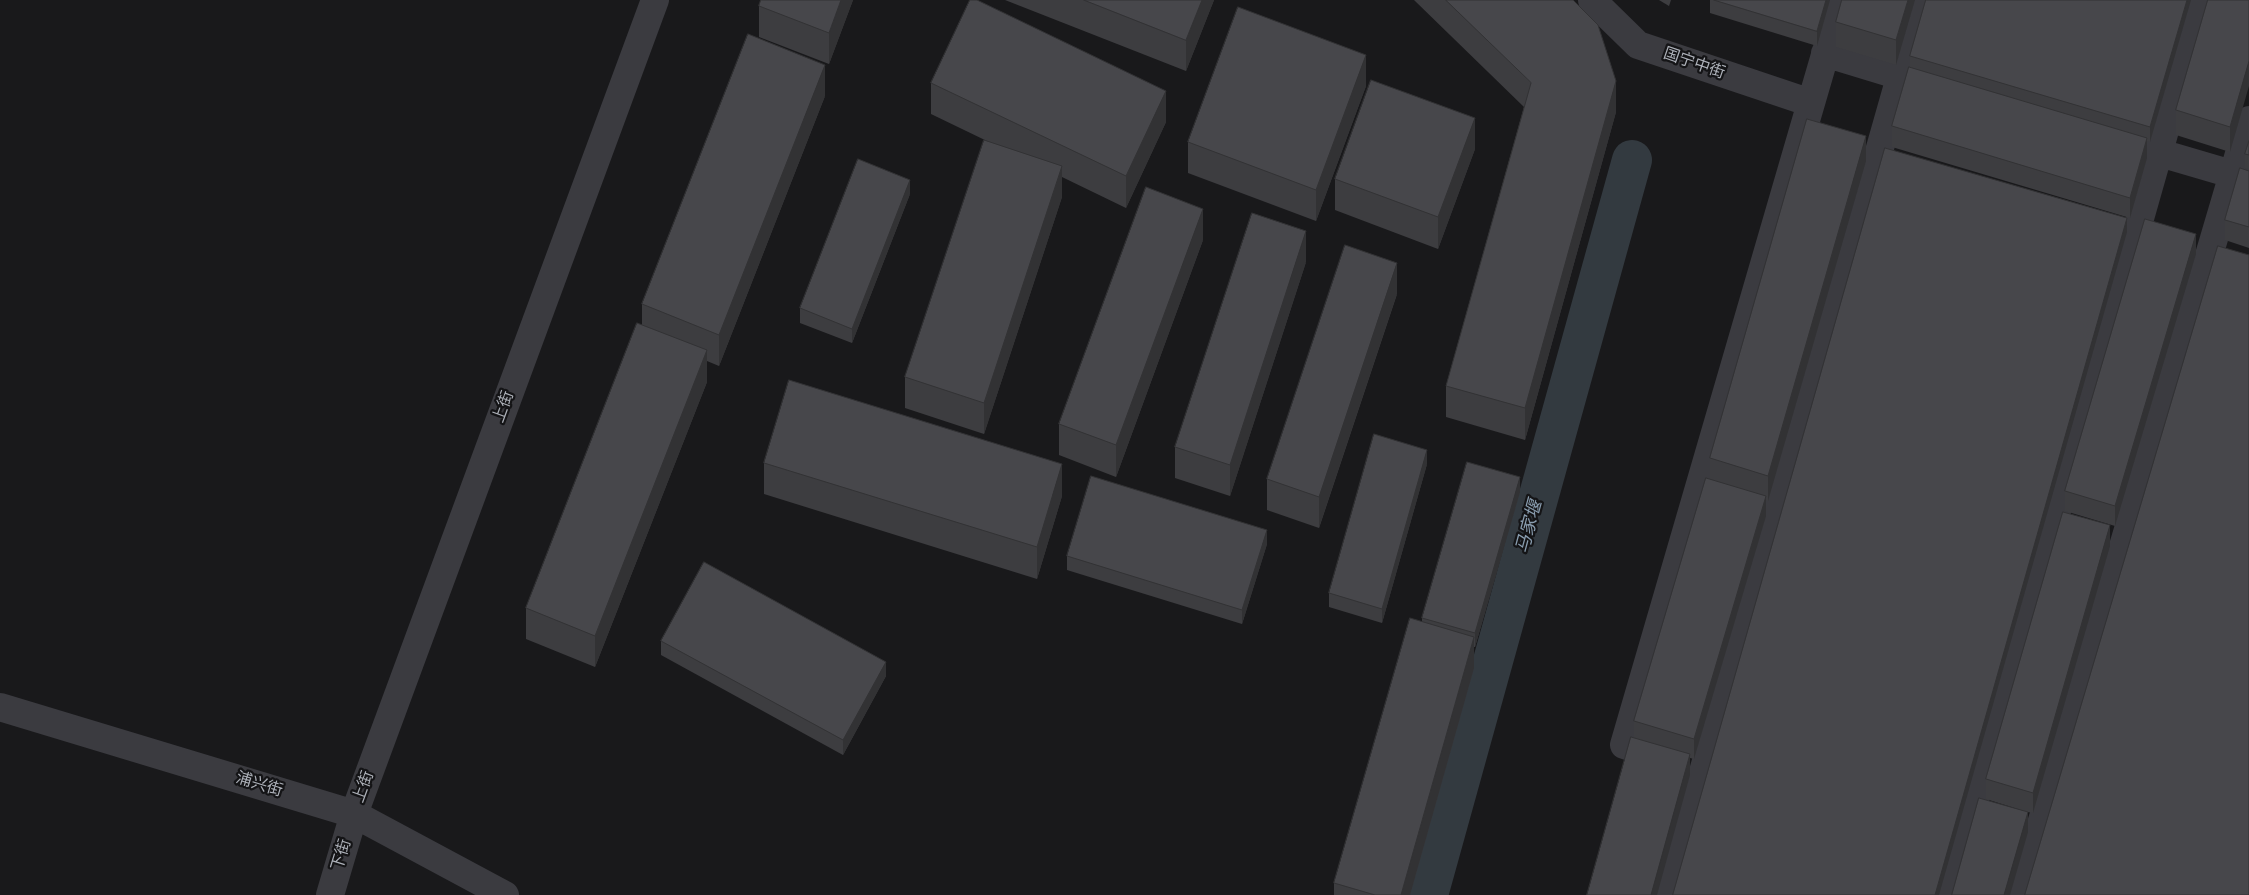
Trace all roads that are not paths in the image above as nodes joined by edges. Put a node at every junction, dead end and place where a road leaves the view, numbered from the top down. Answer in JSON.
{"nodes":[{"id":1,"x":654,"y":0,"type":"edge"},
{"id":2,"x":1592,"y":0,"type":"edge"},
{"id":3,"x":1841,"y":0,"type":"edge"},
{"id":4,"x":1922,"y":0,"type":"edge"},
{"id":5,"x":2202,"y":0,"type":"edge"},
{"id":6,"x":1825,"y":53,"type":"junction"},
{"id":7,"x":1901,"y":76,"type":"junction"},
{"id":8,"x":1939,"y":87,"type":"edge"},
{"id":9,"x":1811,"y":103,"type":"junction"},
{"id":10,"x":2249,"y":120,"type":"edge"},
{"id":11,"x":1803,"y":130,"type":"junction"},
{"id":12,"x":2121,"y":142,"type":"edge"},
{"id":13,"x":2159,"y":153,"type":"junction"},
{"id":14,"x":1889,"y":154,"type":"junction"},
{"id":15,"x":2241,"y":176,"type":"edge"},
{"id":16,"x":2109,"y":218,"type":"edge"},
{"id":17,"x":2138,"y":226,"type":"junction"},
{"id":18,"x":2212,"y":248,"type":"junction"},
{"id":19,"x":2240,"y":256,"type":"edge"},
{"id":20,"x":1698,"y":488,"type":"junction"},
{"id":21,"x":1725,"y":495,"type":"edge"},
{"id":22,"x":1751,"y":503,"type":"edge"},
{"id":23,"x":1777,"y":511,"type":"junction"},
{"id":24,"x":2055,"y":518,"type":"junction"},
{"id":25,"x":2125,"y":540,"type":"junction"},
{"id":26,"x":0,"y":707,"type":"edge"},
{"id":27,"x":1703,"y":771,"type":"junction"},
{"id":28,"x":354,"y":814,"type":"junction"},
{"id":29,"x":2007,"y":815,"type":"junction"},
{"id":30,"x":330,"y":895,"type":"edge"},
{"id":31,"x":505,"y":895,"type":"edge"},
{"id":32,"x":1668,"y":895,"type":"edge"},
{"id":33,"x":1948,"y":895,"type":"edge"},
{"id":34,"x":2020,"y":895,"type":"edge"}],
"edges":[{"from":1,"to":28,"type":"street","name":"上街"},
{"from":2,"to":9,"type":"street","name":"国宁中街"},
{"from":3,"to":6,"type":"street"},
{"from":4,"to":7,"type":"street"},
{"from":5,"to":13,"type":"street"},
{"from":6,"to":7,"type":"street"},
{"from":6,"to":9,"type":"street"},
{"from":7,"to":8,"type":"street"},
{"from":7,"to":14,"type":"street"},
{"from":9,"to":11,"type":"street"},
{"from":10,"to":15,"type":"street"},
{"from":11,"to":14,"type":"street"},
{"from":11,"to":20,"type":"street"},
{"from":12,"to":13,"type":"street"},
{"from":13,"to":15,"type":"street"},
{"from":13,"to":17,"type":"street"},
{"from":14,"to":23,"type":"street"},
{"from":15,"to":18,"type":"street"},
{"from":16,"to":17,"type":"street"},
{"from":17,"to":18,"type":"street"},
{"from":17,"to":24,"type":"street"},
{"from":18,"to":19,"type":"street"},
{"from":18,"to":25,"type":"street"},
{"from":20,"to":21,"type":"street"},
{"from":20,"to":27,"type":"street"},
{"from":22,"to":23,"type":"street"},
{"from":23,"to":27,"type":"street"},
{"from":24,"to":25,"type":"street"},
{"from":24,"to":29,"type":"street"},
{"from":25,"to":29,"type":"street"},
{"from":26,"to":28,"type":"street","name":"浦兴街"},
{"from":27,"to":32,"type":"street"},
{"from":28,"to":30,"type":"street","name":"下街"},
{"from":28,"to":31,"type":"street","name":"浦兴街"},
{"from":29,"to":33,"type":"street"},
{"from":29,"to":34,"type":"street"}]}
